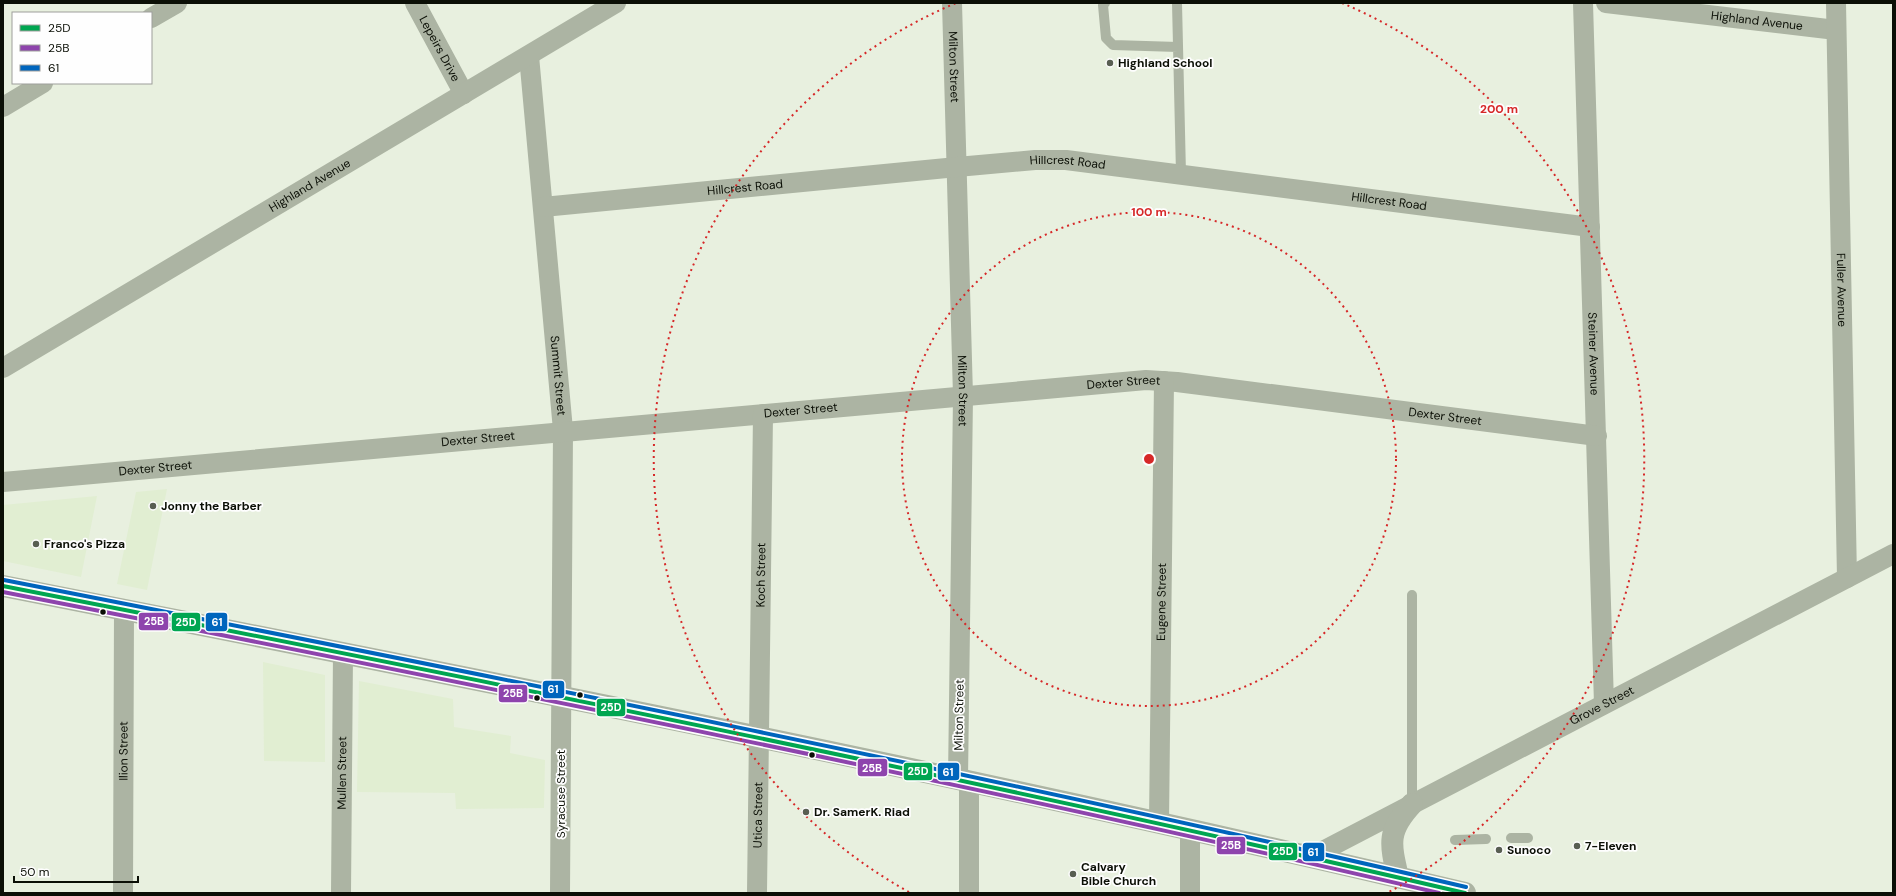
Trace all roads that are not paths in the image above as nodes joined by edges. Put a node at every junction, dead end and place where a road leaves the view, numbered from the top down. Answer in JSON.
{"nodes":[{"id":1,"x":177,"y":3,"type":"edge"},
{"id":2,"x":415,"y":3,"type":"edge"},
{"id":3,"x":616,"y":3,"type":"edge"},
{"id":4,"x":952,"y":3,"type":"edge"},
{"id":5,"x":1105,"y":3,"type":"edge"},
{"id":6,"x":1176,"y":3,"type":"edge"},
{"id":7,"x":1583,"y":3,"type":"edge"},
{"id":8,"x":1606,"y":3,"type":"edge"},
{"id":9,"x":1836,"y":3,"type":"edge"},
{"id":10,"x":152,"y":17,"type":"edge"},
{"id":11,"x":1836,"y":30,"type":"junction"},
{"id":12,"x":1178,"y":47,"type":"junction"},
{"id":13,"x":528,"y":56,"type":"junction"},
{"id":14,"x":41,"y":84,"type":"edge"},
{"id":15,"x":464,"y":94,"type":"junction"},
{"id":16,"x":3,"y":107,"type":"edge"},
{"id":17,"x":957,"y":167,"type":"junction"},
{"id":18,"x":1181,"y":174,"type":"junction"},
{"id":19,"x":543,"y":207,"type":"junction"},
{"id":20,"x":1590,"y":227,"type":"junction"},
{"id":21,"x":3,"y":368,"type":"edge"},
{"id":22,"x":1164,"y":381,"type":"junction"},
{"id":23,"x":963,"y":396,"type":"junction"},
{"id":24,"x":763,"y":414,"type":"junction"},
{"id":25,"x":563,"y":430,"type":"junction"},
{"id":26,"x":1597,"y":436,"type":"junction"},
{"id":27,"x":3,"y":482,"type":"edge"},
{"id":28,"x":1893,"y":554,"type":"edge"},
{"id":29,"x":1847,"y":578,"type":"junction"},
{"id":30,"x":3,"y":586,"type":"edge"},
{"id":31,"x":1412,"y":596,"type":"dead end"},
{"id":32,"x":124,"y":610,"type":"junction"},
{"id":33,"x":343,"y":653,"type":"junction"},
{"id":34,"x":561,"y":696,"type":"junction"},
{"id":35,"x":1604,"y":704,"type":"junction"},
{"id":36,"x":758,"y":736,"type":"junction"},
{"id":37,"x":963,"y":780,"type":"junction"},
{"id":38,"x":1412,"y":804,"type":"junction"},
{"id":39,"x":1159,"y":824,"type":"junction"},
{"id":40,"x":1190,"y":830,"type":"junction"},
{"id":41,"x":1510,"y":838,"type":"dead end"},
{"id":42,"x":1528,"y":838,"type":"dead end"},
{"id":43,"x":1486,"y":839,"type":"dead end"},
{"id":44,"x":1455,"y":840,"type":"dead end"},
{"id":45,"x":1312,"y":857,"type":"junction"},
{"id":46,"x":1398,"y":877,"type":"junction"},
{"id":47,"x":123,"y":893,"type":"edge"},
{"id":48,"x":341,"y":893,"type":"edge"},
{"id":49,"x":560,"y":893,"type":"edge"},
{"id":50,"x":757,"y":893,"type":"edge"},
{"id":51,"x":969,"y":893,"type":"edge"},
{"id":52,"x":1190,"y":893,"type":"edge"},
{"id":53,"x":1465,"y":893,"type":"edge"}],
"edges":[{"from":1,"to":10,"type":"street"},
{"from":2,"to":15,"type":"street","name":"Lepeirs Drive"},
{"from":3,"to":13,"type":"street","name":"Highland Avenue"},
{"from":4,"to":17,"type":"street","name":"Milton Street"},
{"from":5,"to":12,"type":"lane"},
{"from":6,"to":12,"type":"lane"},
{"from":7,"to":20,"type":"street","name":"Steiner Avenue"},
{"from":8,"to":11,"type":"street","name":"Highland Avenue"},
{"from":9,"to":11,"type":"street","name":"Fuller Avenue"},
{"from":11,"to":29,"type":"street","name":"Fuller Avenue"},
{"from":12,"to":18,"type":"lane"},
{"from":13,"to":15,"type":"street","name":"Highland Avenue"},
{"from":13,"to":19,"type":"street","name":"Summit Street"},
{"from":14,"to":16,"type":"street"},
{"from":15,"to":21,"type":"street","name":"Highland Avenue"},
{"from":17,"to":18,"type":"street","name":"Hillcrest Road"},
{"from":17,"to":19,"type":"street","name":"Hillcrest Road"},
{"from":17,"to":23,"type":"street","name":"Milton Street"},
{"from":18,"to":20,"type":"street","name":"Hillcrest Road"},
{"from":19,"to":25,"type":"street","name":"Summit Street"},
{"from":20,"to":26,"type":"street","name":"Steiner Avenue"},
{"from":22,"to":23,"type":"street","name":"Dexter Street"},
{"from":22,"to":26,"type":"street","name":"Dexter Street"},
{"from":22,"to":39,"type":"street","name":"Eugene Street"},
{"from":23,"to":24,"type":"street","name":"Dexter Street"},
{"from":23,"to":37,"type":"street","name":"Milton Street"},
{"from":24,"to":25,"type":"street","name":"Dexter Street"},
{"from":24,"to":36,"type":"street","name":"Koch Street"},
{"from":25,"to":27,"type":"street","name":"Dexter Street"},
{"from":25,"to":34,"type":"street","name":"Summit Street"},
{"from":26,"to":35,"type":"street","name":"Steiner Avenue"},
{"from":28,"to":29,"type":"street","name":"Grove Street"},
{"from":29,"to":35,"type":"street","name":"Grove Street"},
{"from":30,"to":32,"type":"main road"},
{"from":31,"to":38,"type":"lane"},
{"from":32,"to":33,"type":"main road"},
{"from":32,"to":47,"type":"street","name":"Ilion Street"},
{"from":33,"to":34,"type":"main road"},
{"from":33,"to":48,"type":"street","name":"Mullen Street"},
{"from":34,"to":36,"type":"main road"},
{"from":34,"to":49,"type":"street","name":"Syracuse Street"},
{"from":35,"to":38,"type":"street","name":"Grove Street"},
{"from":36,"to":37,"type":"main road"},
{"from":36,"to":50,"type":"street","name":"Utica Street"},
{"from":37,"to":39,"type":"main road"},
{"from":37,"to":51,"type":"street","name":"Milton Street"},
{"from":38,"to":45,"type":"street","name":"Grove Street"},
{"from":38,"to":46,"type":"main road"},
{"from":39,"to":40,"type":"main road"},
{"from":40,"to":45,"type":"main road"},
{"from":40,"to":52,"type":"street"},
{"from":41,"to":42,"type":"lane"},
{"from":43,"to":44,"type":"lane"},
{"from":45,"to":46,"type":"main road"},
{"from":46,"to":53,"type":"main road"}]}
